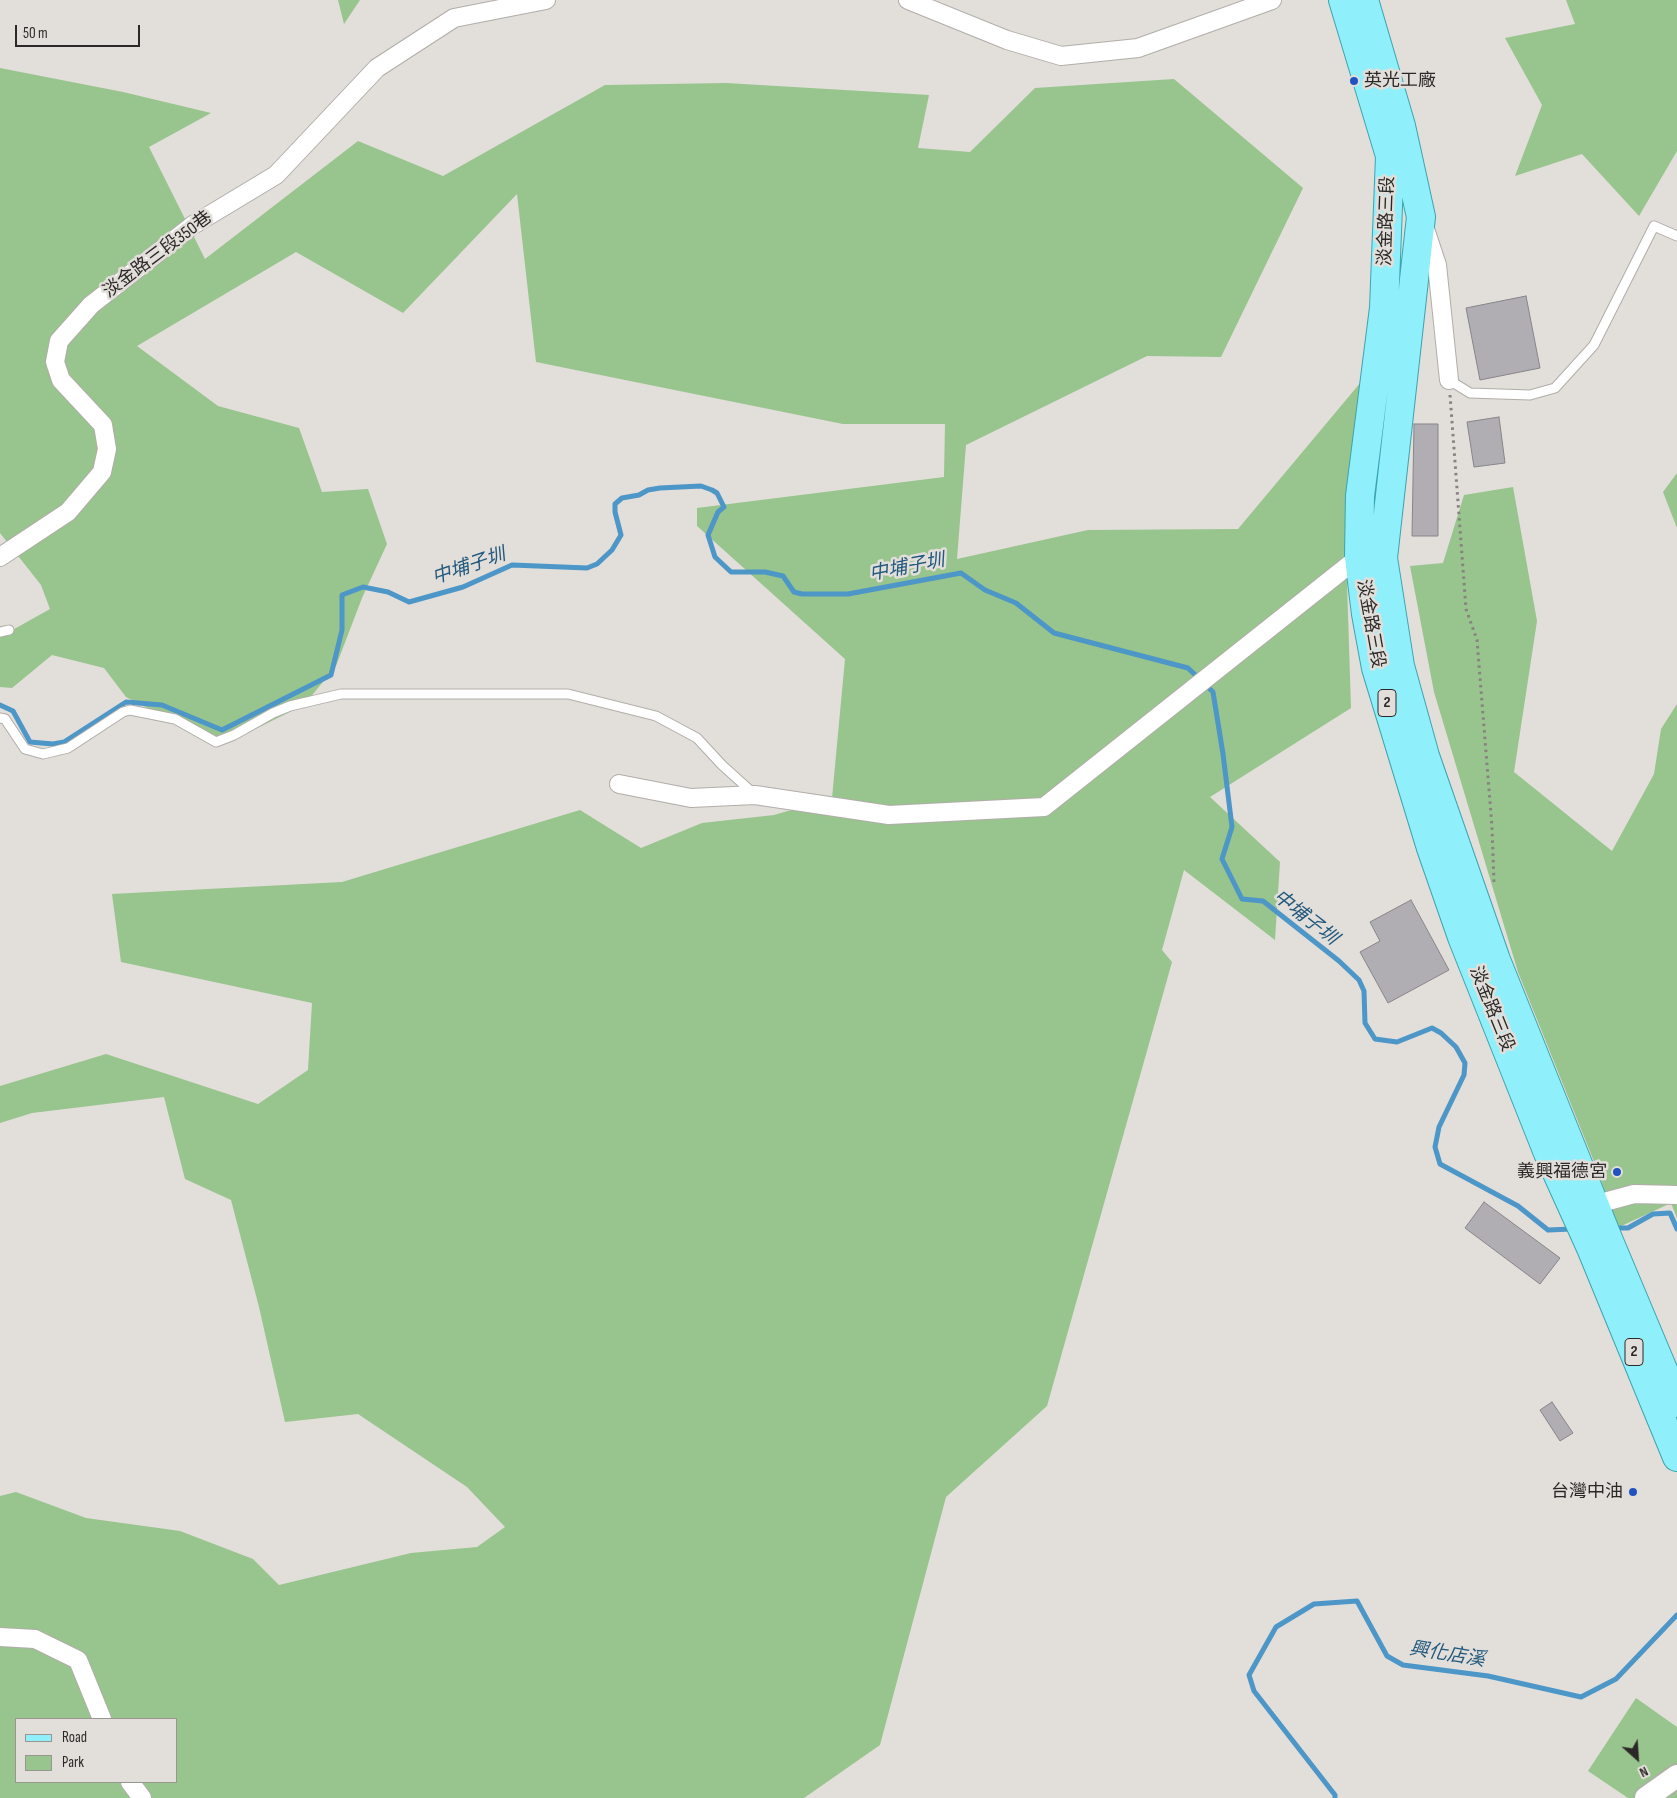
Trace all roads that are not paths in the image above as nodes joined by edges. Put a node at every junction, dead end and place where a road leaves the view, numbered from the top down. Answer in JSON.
{"nodes":[{"id":1,"x":546,"y":0,"type":"edge"},
{"id":2,"x":908,"y":0,"type":"edge"},
{"id":3,"x":1272,"y":0,"type":"edge"},
{"id":4,"x":1342,"y":0,"type":"edge"},
{"id":5,"x":1364,"y":0,"type":"edge"},
{"id":6,"x":1390,"y":156,"type":"junction"},
{"id":7,"x":1421,"y":217,"type":"junction"},
{"id":8,"x":1677,"y":236,"type":"edge"},
{"id":9,"x":1449,"y":380,"type":"joint"},
{"id":10,"x":0,"y":557,"type":"edge"},
{"id":11,"x":1371,"y":558,"type":"junction"},
{"id":12,"x":0,"y":718,"type":"edge"},
{"id":13,"x":619,"y":784,"type":"dead end"},
{"id":14,"x":755,"y":795,"type":"junction"},
{"id":15,"x":1677,"y":1195,"type":"edge"},
{"id":16,"x":1591,"y":1224,"type":"junction"},
{"id":17,"x":1677,"y":1403,"type":"edge"},
{"id":18,"x":1677,"y":1457,"type":"edge"},
{"id":19,"x":0,"y":1637,"type":"edge"},
{"id":20,"x":102,"y":1718,"type":"edge"},
{"id":21,"x":1677,"y":1776,"type":"edge"},
{"id":22,"x":131,"y":1783,"type":"edge"},
{"id":23,"x":1648,"y":1797,"type":"edge"},
{"id":24,"x":142,"y":1798,"type":"edge"}],
"edges":[{"from":1,"to":10,"type":"street","name":"淡金路三段350巷"},
{"from":2,"to":3,"type":"street"},
{"from":4,"to":6,"type":"main road","name":"淡金路三段","number":"2"},
{"from":5,"to":7,"type":"main road","name":"淡金路三段","number":"2"},
{"from":6,"to":7,"type":"street"},
{"from":6,"to":11,"type":"main road","name":"淡金路三段","number":"2"},
{"from":7,"to":9,"type":"street"},
{"from":7,"to":11,"type":"main road","name":"淡金路三段","number":"2"},
{"from":8,"to":9,"type":"lane"},
{"from":11,"to":14,"type":"street"},
{"from":11,"to":16,"type":"main road","name":"淡金路三段","number":"2"},
{"from":12,"to":14,"type":"lane"},
{"from":13,"to":14,"type":"street"},
{"from":15,"to":16,"type":"street"},
{"from":16,"to":17,"type":"main road","name":"淡金路三段","number":"2"},
{"from":16,"to":18,"type":"main road","name":"淡金路三段","number":"2"},
{"from":19,"to":20,"type":"street"},
{"from":21,"to":23,"type":"street"},
{"from":22,"to":24,"type":"street"}]}
